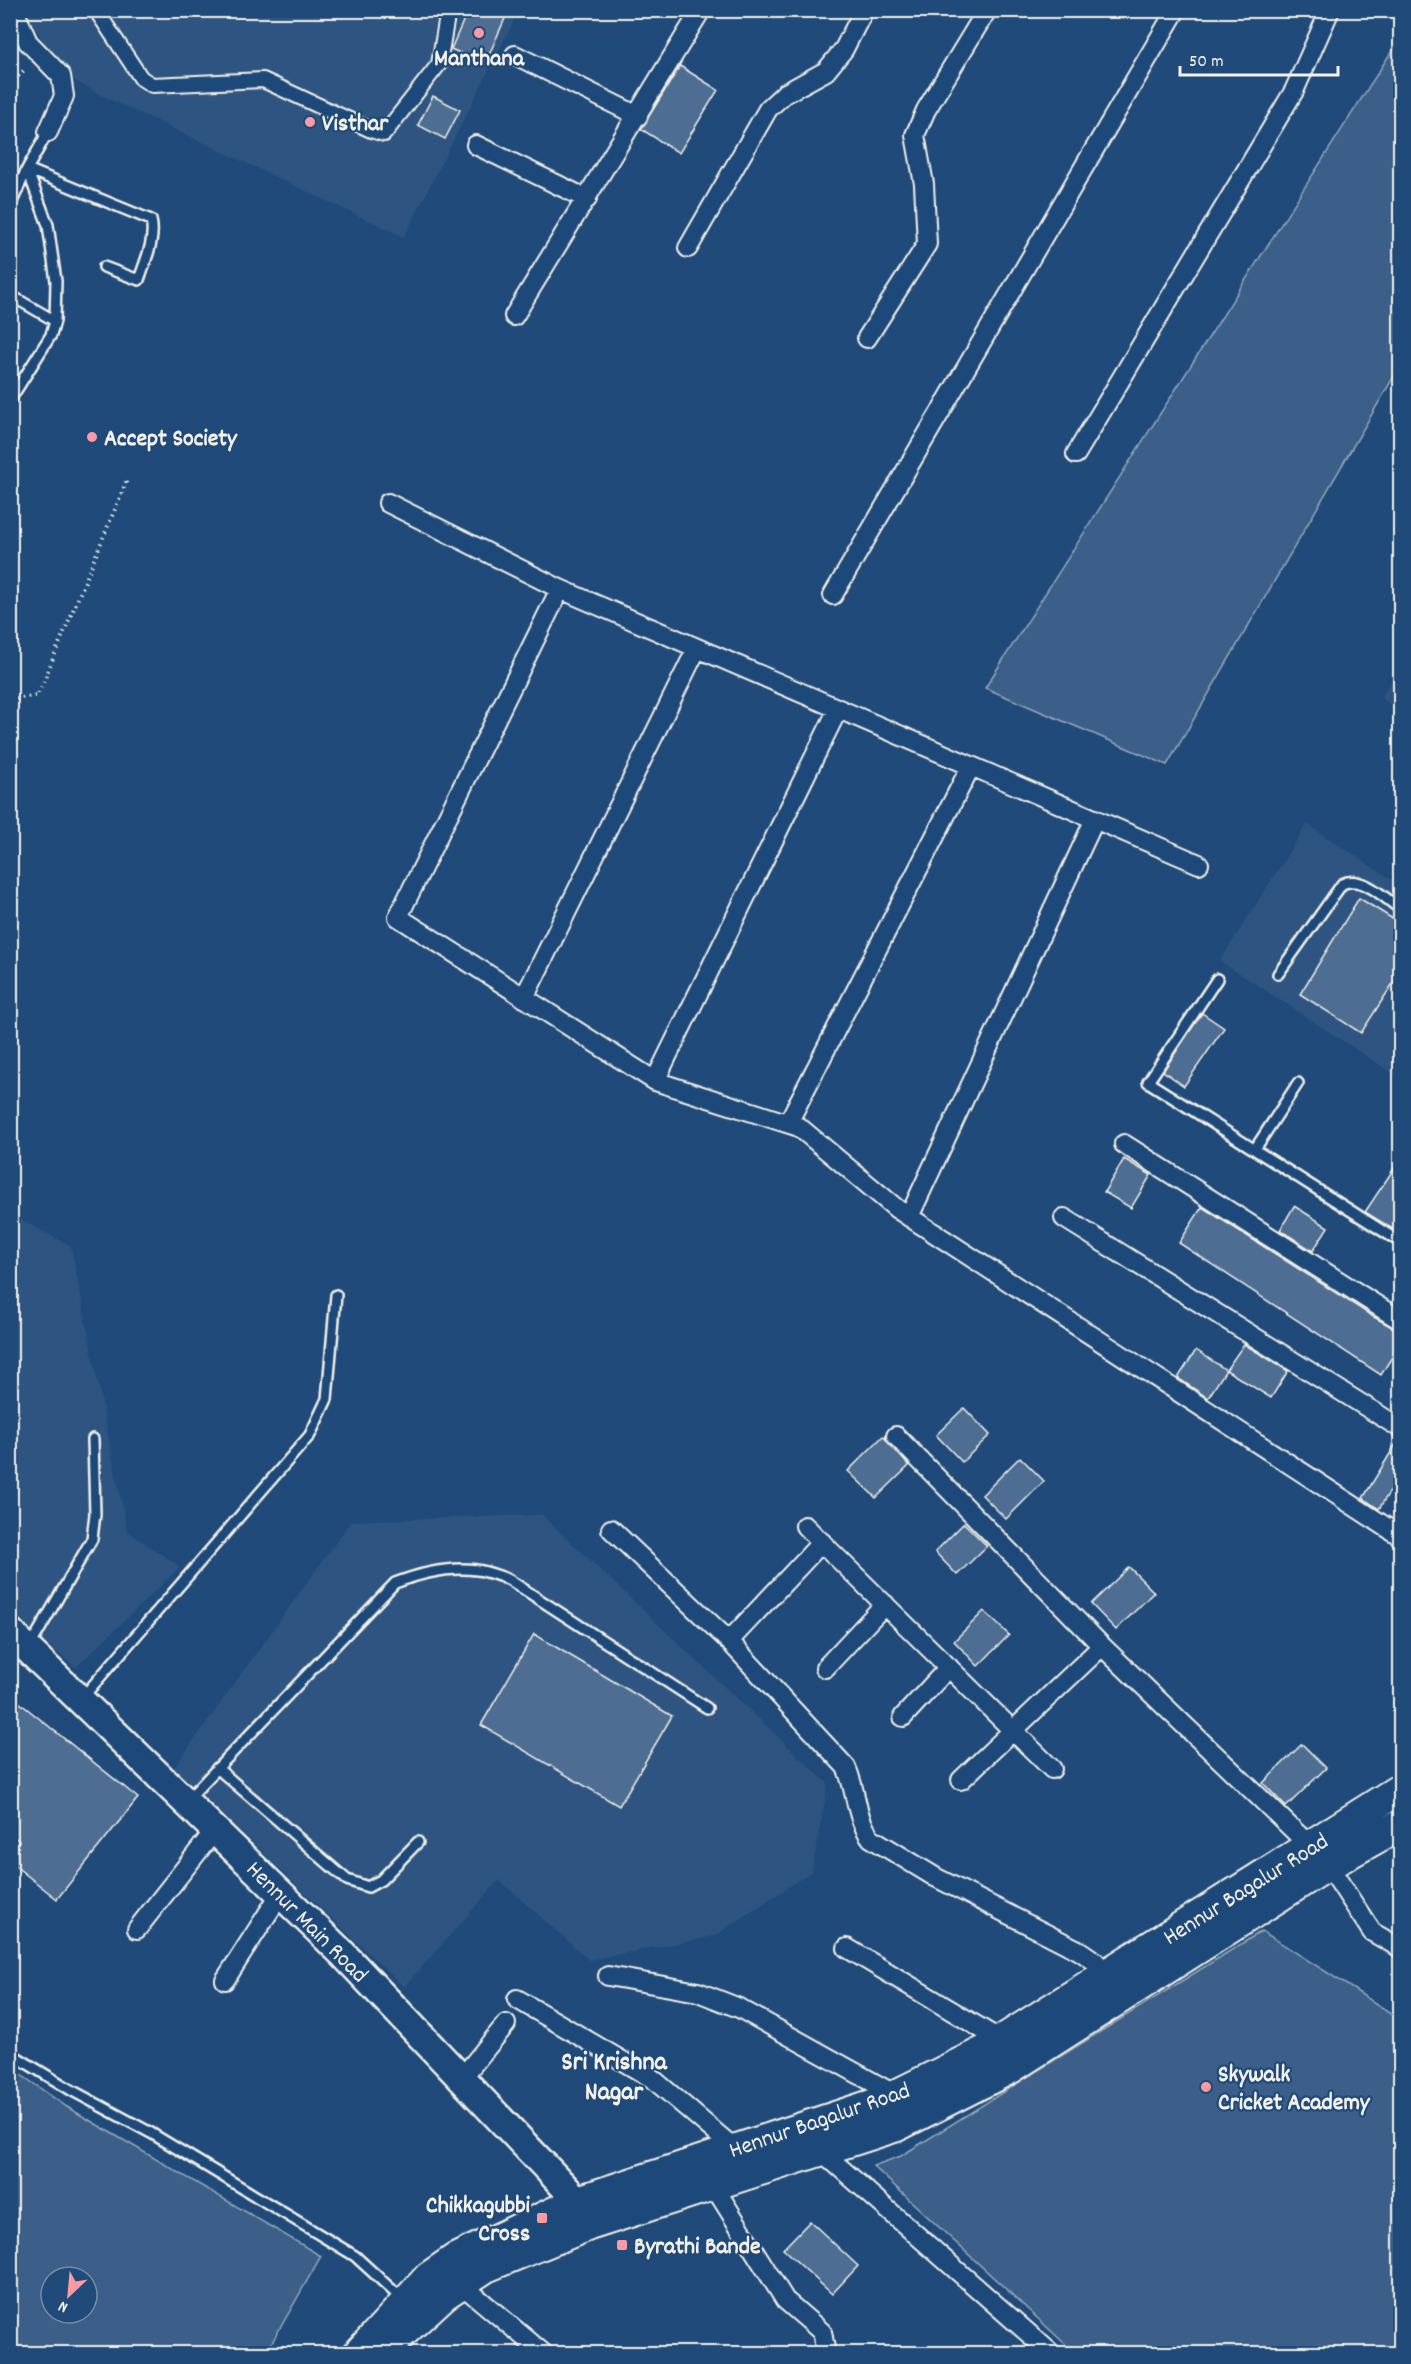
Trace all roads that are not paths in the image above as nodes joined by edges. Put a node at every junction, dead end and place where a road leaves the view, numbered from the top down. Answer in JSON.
{"nodes":[{"id":1,"x":14,"y":10,"type":"edge"},
{"id":2,"x":96,"y":10,"type":"edge"},
{"id":3,"x":448,"y":10,"type":"edge"},
{"id":4,"x":701,"y":10,"type":"edge"},
{"id":5,"x":864,"y":10,"type":"edge"},
{"id":6,"x":987,"y":10,"type":"edge"},
{"id":7,"x":1176,"y":10,"type":"edge"},
{"id":8,"x":1330,"y":10,"type":"edge"},
{"id":9,"x":515,"y":55,"type":"dead end"},
{"id":10,"x":638,"y":116,"type":"junction"},
{"id":11,"x":48,"y":132,"type":"joint"},
{"id":12,"x":476,"y":145,"type":"dead end"},
{"id":13,"x":27,"y":169,"type":"junction"},
{"id":14,"x":587,"y":199,"type":"junction"},
{"id":15,"x":10,"y":206,"type":"edge"},
{"id":16,"x":688,"y":248,"type":"dead end"},
{"id":17,"x":104,"y":267,"type":"dead end"},
{"id":18,"x":10,"y":295,"type":"edge"},
{"id":19,"x":514,"y":316,"type":"dead end"},
{"id":20,"x":55,"y":321,"type":"junction"},
{"id":21,"x":867,"y":338,"type":"dead end"},
{"id":22,"x":10,"y":400,"type":"edge"},
{"id":23,"x":1076,"y":454,"type":"dead end"},
{"id":24,"x":388,"y":503,"type":"dead end"},
{"id":25,"x":560,"y":589,"type":"junction"},
{"id":26,"x":833,"y":595,"type":"dead end"},
{"id":27,"x":697,"y":648,"type":"junction"},
{"id":28,"x":838,"y":709,"type":"junction"},
{"id":29,"x":971,"y":766,"type":"junction"},
{"id":30,"x":1095,"y":819,"type":"junction"},
{"id":31,"x":1199,"y":864,"type":"dead end"},
{"id":32,"x":1401,"y":909,"type":"edge"},
{"id":33,"x":1278,"y":975,"type":"dead end"},
{"id":34,"x":1217,"y":979,"type":"dead end"},
{"id":35,"x":524,"y":998,"type":"junction"},
{"id":36,"x":655,"y":1081,"type":"junction"},
{"id":37,"x":1298,"y":1083,"type":"dead end"},
{"id":38,"x":788,"y":1124,"type":"junction"},
{"id":39,"x":1124,"y":1144,"type":"dead end"},
{"id":40,"x":1255,"y":1149,"type":"junction"},
{"id":41,"x":909,"y":1217,"type":"junction"},
{"id":42,"x":1064,"y":1218,"type":"dead end"},
{"id":43,"x":1401,"y":1242,"type":"edge"},
{"id":44,"x":336,"y":1295,"type":"dead end"},
{"id":45,"x":1401,"y":1320,"type":"edge"},
{"id":46,"x":1401,"y":1428,"type":"edge"},
{"id":47,"x":896,"y":1436,"type":"dead end"},
{"id":48,"x":93,"y":1439,"type":"dead end"},
{"id":49,"x":805,"y":1526,"type":"dead end"},
{"id":50,"x":611,"y":1529,"type":"dead end"},
{"id":51,"x":1401,"y":1536,"type":"edge"},
{"id":52,"x":822,"y":1542,"type":"junction"},
{"id":53,"x":885,"y":1604,"type":"junction"},
{"id":54,"x":19,"y":1641,"type":"edge"},
{"id":55,"x":729,"y":1641,"type":"junction"},
{"id":56,"x":1102,"y":1646,"type":"junction"},
{"id":57,"x":825,"y":1668,"type":"dead end"},
{"id":58,"x":949,"y":1668,"type":"junction"},
{"id":59,"x":80,"y":1700,"type":"junction"},
{"id":60,"x":707,"y":1708,"type":"dead end"},
{"id":61,"x":903,"y":1717,"type":"dead end"},
{"id":62,"x":1013,"y":1730,"type":"junction"},
{"id":63,"x":217,"y":1768,"type":"junction"},
{"id":64,"x":1052,"y":1769,"type":"dead end"},
{"id":65,"x":961,"y":1780,"type":"dead end"},
{"id":66,"x":1401,"y":1789,"type":"edge"},
{"id":67,"x":186,"y":1801,"type":"junction"},
{"id":68,"x":1401,"y":1825,"type":"edge"},
{"id":69,"x":215,"y":1830,"type":"junction"},
{"id":70,"x":418,"y":1842,"type":"dead end"},
{"id":71,"x":1320,"y":1856,"type":"junction"},
{"id":72,"x":281,"y":1893,"type":"junction"},
{"id":73,"x":137,"y":1929,"type":"dead end"},
{"id":74,"x":847,"y":1948,"type":"dead end"},
{"id":75,"x":1401,"y":1948,"type":"edge"},
{"id":76,"x":608,"y":1976,"type":"dead end"},
{"id":77,"x":225,"y":1980,"type":"dead end"},
{"id":78,"x":1117,"y":1984,"type":"junction"},
{"id":79,"x":517,"y":1999,"type":"dead end"},
{"id":80,"x":506,"y":2024,"type":"dead end"},
{"id":81,"x":1002,"y":2041,"type":"junction"},
{"id":82,"x":10,"y":2054,"type":"edge"},
{"id":83,"x":461,"y":2079,"type":"junction"},
{"id":84,"x":896,"y":2095,"type":"junction"},
{"id":85,"x":735,"y":2149,"type":"junction"},
{"id":86,"x":821,"y":2151,"type":"junction"},
{"id":87,"x":713,"y":2185,"type":"junction"},
{"id":88,"x":583,"y":2213,"type":"junction"},
{"id":89,"x":445,"y":2285,"type":"junction"},
{"id":90,"x":405,"y":2302,"type":"junction"},
{"id":91,"x":358,"y":2354,"type":"edge"},
{"id":92,"x":386,"y":2354,"type":"edge"},
{"id":93,"x":544,"y":2354,"type":"edge"},
{"id":94,"x":826,"y":2354,"type":"edge"},
{"id":95,"x":1052,"y":2354,"type":"edge"}],
"edges":[{"from":1,"to":11,"type":"street"},
{"from":2,"to":3,"type":"street"},
{"from":4,"to":10,"type":"street"},
{"from":5,"to":16,"type":"street"},
{"from":6,"to":21,"type":"street"},
{"from":7,"to":26,"type":"street"},
{"from":8,"to":23,"type":"street"},
{"from":9,"to":10,"type":"street"},
{"from":10,"to":14,"type":"street"},
{"from":11,"to":13,"type":"lane"},
{"from":12,"to":14,"type":"street"},
{"from":13,"to":15,"type":"lane"},
{"from":13,"to":17,"type":"lane"},
{"from":13,"to":20,"type":"lane"},
{"from":14,"to":19,"type":"street"},
{"from":18,"to":20,"type":"lane"},
{"from":20,"to":22,"type":"lane"},
{"from":24,"to":25,"type":"street"},
{"from":25,"to":27,"type":"street"},
{"from":25,"to":35,"type":"street"},
{"from":27,"to":28,"type":"street"},
{"from":27,"to":35,"type":"street"},
{"from":28,"to":29,"type":"street"},
{"from":28,"to":36,"type":"street"},
{"from":29,"to":30,"type":"street"},
{"from":29,"to":38,"type":"street"},
{"from":30,"to":31,"type":"street"},
{"from":30,"to":41,"type":"street"},
{"from":32,"to":33,"type":"lane"},
{"from":34,"to":40,"type":"lane"},
{"from":35,"to":36,"type":"street"},
{"from":36,"to":38,"type":"street"},
{"from":37,"to":40,"type":"lane"},
{"from":38,"to":41,"type":"street"},
{"from":39,"to":45,"type":"street"},
{"from":40,"to":43,"type":"lane"},
{"from":41,"to":51,"type":"street"},
{"from":42,"to":46,"type":"street"},
{"from":44,"to":59,"type":"lane"},
{"from":47,"to":56,"type":"street"},
{"from":48,"to":54,"type":"lane"},
{"from":49,"to":52,"type":"street"},
{"from":50,"to":55,"type":"street"},
{"from":52,"to":53,"type":"street"},
{"from":52,"to":55,"type":"street"},
{"from":53,"to":57,"type":"street"},
{"from":53,"to":58,"type":"street"},
{"from":54,"to":59,"type":"main road","name":"Hennur Main Road"},
{"from":55,"to":78,"type":"street"},
{"from":56,"to":62,"type":"street"},
{"from":56,"to":71,"type":"street"},
{"from":58,"to":61,"type":"street"},
{"from":58,"to":62,"type":"street"},
{"from":59,"to":67,"type":"main road","name":"Hennur Main Road"},
{"from":60,"to":63,"type":"lane"},
{"from":62,"to":64,"type":"street"},
{"from":62,"to":65,"type":"street"},
{"from":63,"to":67,"type":"lane"},
{"from":63,"to":70,"type":"lane"},
{"from":66,"to":71,"type":"main road","name":"Hennur Bagalur Road"},
{"from":67,"to":69,"type":"main road","name":"Hennur Main Road"},
{"from":68,"to":71,"type":"main road","name":"Hennur Bagalur Road"},
{"from":69,"to":72,"type":"main road","name":"Hennur Main Road"},
{"from":69,"to":73,"type":"street"},
{"from":71,"to":75,"type":"street"},
{"from":71,"to":78,"type":"main road","name":"Hennur Bagalur Road"},
{"from":72,"to":77,"type":"street"},
{"from":72,"to":83,"type":"main road","name":"Hennur Main Road"},
{"from":74,"to":81,"type":"street"},
{"from":76,"to":84,"type":"street"},
{"from":78,"to":81,"type":"main road","name":"Hennur Bagalur Road"},
{"from":78,"to":86,"type":"main road","name":"Hennur Bagalur Road"},
{"from":79,"to":85,"type":"street"},
{"from":80,"to":83,"type":"street"},
{"from":81,"to":84,"type":"main road","name":"Hennur Bagalur Road"},
{"from":82,"to":90,"type":"lane"},
{"from":83,"to":88,"type":"main road","name":"Hennur Main Road"},
{"from":84,"to":85,"type":"main road","name":"Hennur Bagalur Road"},
{"from":85,"to":88,"type":"main road","name":"Hennur Bagalur Road"},
{"from":86,"to":87,"type":"main road","name":"Hennur Bagalur Road"},
{"from":86,"to":95,"type":"street"},
{"from":87,"to":88,"type":"main road","name":"Hennur Bagalur Road"},
{"from":87,"to":94,"type":"street"},
{"from":88,"to":89,"type":"main road","name":"Hennur Bagalur Road"},
{"from":89,"to":90,"type":"main road","name":"Hennur Bagalur Road"},
{"from":89,"to":92,"type":"main road","name":"Hennur Bagalur Road"},
{"from":89,"to":93,"type":"street"},
{"from":90,"to":91,"type":"main road","name":"Hennur Bagalur Road"}]}
